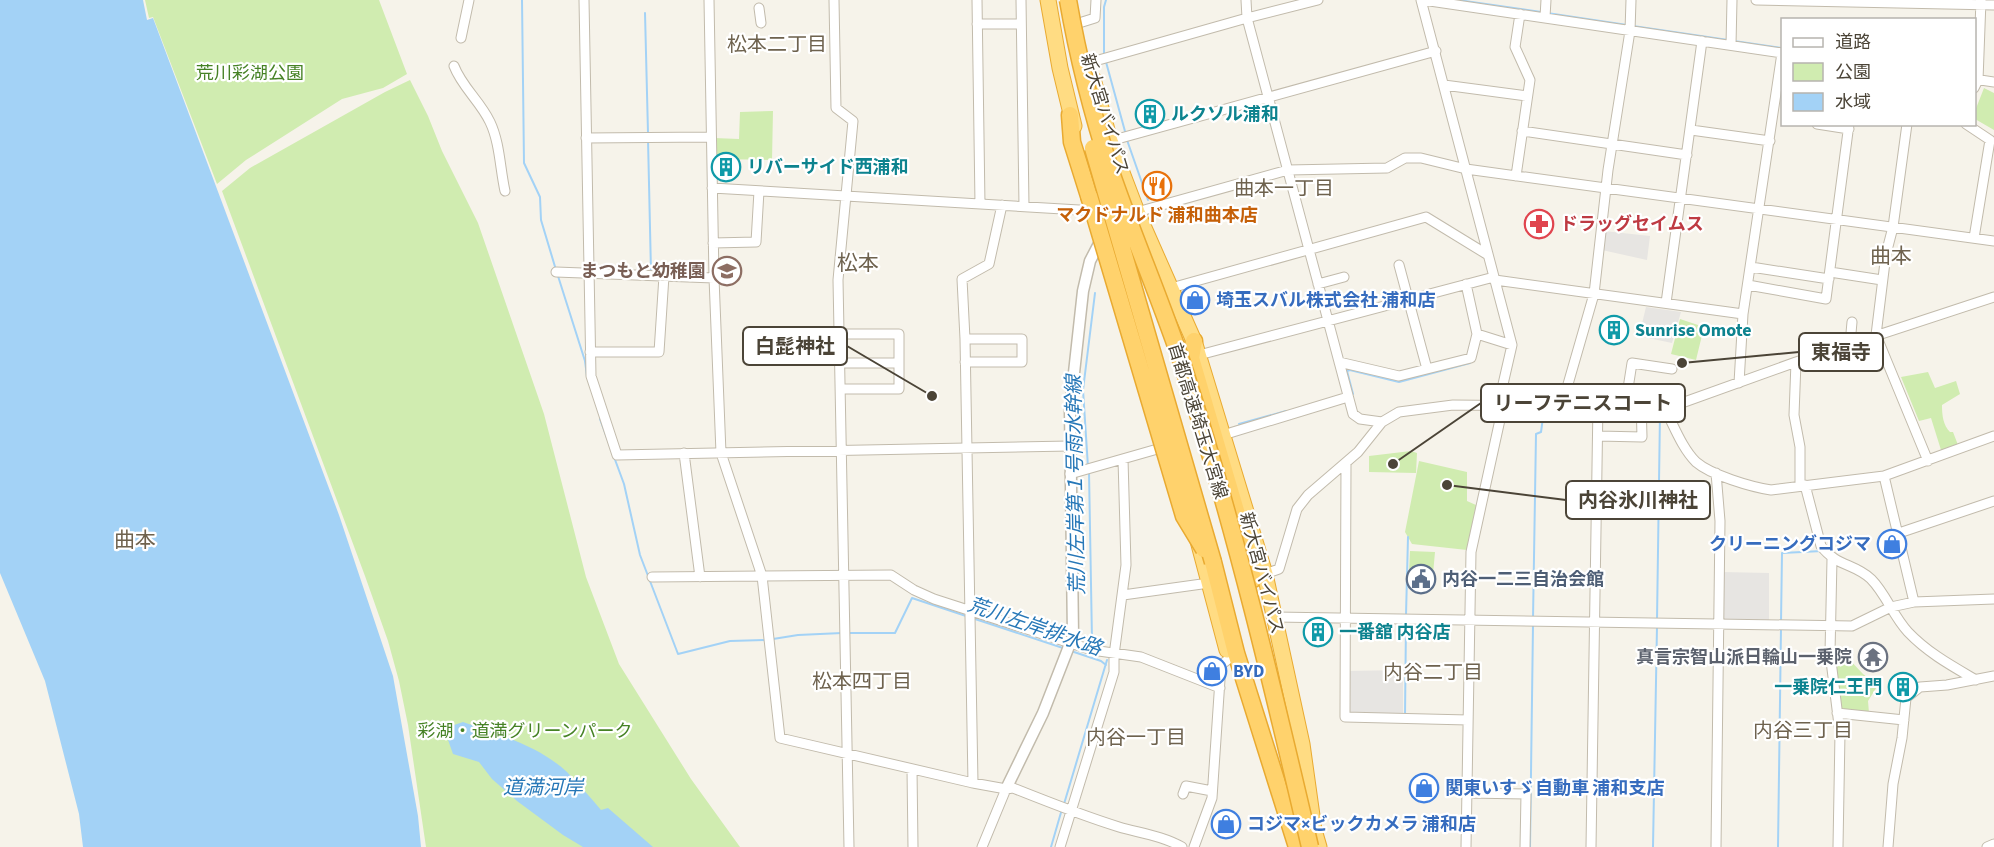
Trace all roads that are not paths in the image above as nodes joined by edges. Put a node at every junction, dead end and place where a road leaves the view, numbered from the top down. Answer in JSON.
{"nodes":[{"id":1,"x":469,"y":0,"type":"edge"},
{"id":2,"x":584,"y":0,"type":"edge"},
{"id":3,"x":709,"y":0,"type":"edge"},
{"id":4,"x":834,"y":0,"type":"edge"},
{"id":5,"x":977,"y":0,"type":"edge"},
{"id":6,"x":1021,"y":0,"type":"edge"},
{"id":7,"x":1048,"y":0,"type":"edge"},
{"id":8,"x":1058,"y":0,"type":"edge"},
{"id":9,"x":1068,"y":0,"type":"edge"},
{"id":10,"x":1076,"y":0,"type":"edge"},
{"id":11,"x":1096,"y":0,"type":"edge"},
{"id":12,"x":1246,"y":0,"type":"edge"},
{"id":13,"x":1318,"y":0,"type":"edge"},
{"id":14,"x":1422,"y":0,"type":"edge"},
{"id":15,"x":1546,"y":0,"type":"edge"},
{"id":16,"x":1631,"y":0,"type":"edge"},
{"id":17,"x":1732,"y":0,"type":"edge"},
{"id":18,"x":1756,"y":0,"type":"edge"},
{"id":19,"x":1857,"y":1,"type":"edge"},
{"id":20,"x":1981,"y":2,"type":"edge"},
{"id":21,"x":1475,"y":3,"type":"edge"},
{"id":22,"x":1994,"y":5,"type":"edge"},
{"id":23,"x":759,"y":8,"type":"dead end"},
{"id":24,"x":1520,"y":14,"type":"junction"},
{"id":25,"x":1545,"y":17,"type":"junction"},
{"id":26,"x":1247,"y":18,"type":"junction"},
{"id":27,"x":761,"y":23,"type":"dead end"},
{"id":28,"x":1079,"y":23,"type":"junction"},
{"id":29,"x":977,"y":24,"type":"junction"},
{"id":30,"x":1021,"y":24,"type":"junction"},
{"id":31,"x":1630,"y":31,"type":"junction"},
{"id":32,"x":461,"y":38,"type":"dead end"},
{"id":33,"x":1702,"y":41,"type":"junction"},
{"id":34,"x":1731,"y":45,"type":"junction"},
{"id":35,"x":1436,"y":51,"type":"junction"},
{"id":36,"x":1781,"y":53,"type":"edge"},
{"id":37,"x":1099,"y":60,"type":"junction"},
{"id":38,"x":454,"y":66,"type":"dead end"},
{"id":39,"x":1781,"y":70,"type":"edge"},
{"id":40,"x":1976,"y":82,"type":"edge"},
{"id":41,"x":1994,"y":82,"type":"edge"},
{"id":42,"x":1444,"y":85,"type":"junction"},
{"id":43,"x":1527,"y":96,"type":"junction"},
{"id":44,"x":1268,"y":98,"type":"junction"},
{"id":45,"x":1070,"y":115,"type":"junction"},
{"id":46,"x":1778,"y":119,"type":"edge"},
{"id":47,"x":1907,"y":126,"type":"edge"},
{"id":48,"x":1969,"y":126,"type":"edge"},
{"id":49,"x":1849,"y":127,"type":"edge"},
{"id":50,"x":1691,"y":130,"type":"junction"},
{"id":51,"x":1522,"y":131,"type":"junction"},
{"id":52,"x":711,"y":137,"type":"junction"},
{"id":53,"x":586,"y":138,"type":"junction"},
{"id":54,"x":1121,"y":138,"type":"junction"},
{"id":55,"x":1770,"y":141,"type":"junction"},
{"id":56,"x":1612,"y":145,"type":"junction"},
{"id":57,"x":1687,"y":155,"type":"junction"},
{"id":58,"x":1466,"y":169,"type":"junction"},
{"id":59,"x":1288,"y":170,"type":"junction"},
{"id":60,"x":1516,"y":176,"type":"junction"},
{"id":61,"x":712,"y":188,"type":"junction"},
{"id":62,"x":1606,"y":188,"type":"junction"},
{"id":63,"x":505,"y":191,"type":"dead end"},
{"id":64,"x":759,"y":191,"type":"junction"},
{"id":65,"x":845,"y":196,"type":"junction"},
{"id":66,"x":1681,"y":198,"type":"junction"},
{"id":67,"x":980,"y":204,"type":"junction"},
{"id":68,"x":1002,"y":205,"type":"junction"},
{"id":69,"x":1024,"y":206,"type":"junction"},
{"id":70,"x":1759,"y":209,"type":"junction"},
{"id":71,"x":1099,"y":211,"type":"junction"},
{"id":72,"x":1137,"y":212,"type":"junction"},
{"id":73,"x":1836,"y":220,"type":"junction"},
{"id":74,"x":1893,"y":227,"type":"junction"},
{"id":75,"x":1105,"y":231,"type":"junction"},
{"id":76,"x":1974,"y":238,"type":"junction"},
{"id":77,"x":1994,"y":241,"type":"edge"},
{"id":78,"x":713,"y":243,"type":"junction"},
{"id":79,"x":1309,"y":250,"type":"junction"},
{"id":80,"x":1488,"y":255,"type":"junction"},
{"id":81,"x":1090,"y":261,"type":"junction"},
{"id":82,"x":1398,"y":265,"type":"dead end"},
{"id":83,"x":1751,"y":267,"type":"junction"},
{"id":84,"x":556,"y":272,"type":"dead end"},
{"id":85,"x":1118,"y":272,"type":"junction"},
{"id":86,"x":589,"y":273,"type":"junction"},
{"id":87,"x":664,"y":276,"type":"junction"},
{"id":88,"x":1830,"y":276,"type":"junction"},
{"id":89,"x":1344,"y":277,"type":"dead end"},
{"id":90,"x":714,"y":278,"type":"junction"},
{"id":91,"x":1494,"y":279,"type":"junction"},
{"id":92,"x":1882,"y":280,"type":"junction"},
{"id":93,"x":1318,"y":284,"type":"junction"},
{"id":94,"x":1466,"y":284,"type":"junction"},
{"id":95,"x":1748,"y":285,"type":"junction"},
{"id":96,"x":1171,"y":288,"type":"junction"},
{"id":97,"x":1594,"y":294,"type":"junction"},
{"id":98,"x":1994,"y":297,"type":"edge"},
{"id":99,"x":1409,"y":299,"type":"junction"},
{"id":100,"x":1666,"y":303,"type":"junction"},
{"id":101,"x":1743,"y":314,"type":"junction"},
{"id":102,"x":1328,"y":321,"type":"junction"},
{"id":103,"x":1852,"y":322,"type":"dead end"},
{"id":104,"x":840,"y":334,"type":"junction"},
{"id":105,"x":1478,"y":334,"type":"junction"},
{"id":106,"x":1876,"y":335,"type":"junction"},
{"id":107,"x":965,"y":339,"type":"junction"},
{"id":108,"x":1850,"y":344,"type":"junction"},
{"id":109,"x":1512,"y":345,"type":"junction"},
{"id":110,"x":1196,"y":348,"type":"junction"},
{"id":111,"x":590,"y":352,"type":"junction"},
{"id":112,"x":965,"y":362,"type":"junction"},
{"id":113,"x":1339,"y":362,"type":"junction"},
{"id":114,"x":1796,"y":362,"type":"junction"},
{"id":115,"x":841,"y":363,"type":"junction"},
{"id":116,"x":899,"y":363,"type":"junction"},
{"id":117,"x":1427,"y":369,"type":"junction"},
{"id":118,"x":1672,"y":369,"type":"dead end"},
{"id":119,"x":1739,"y":383,"type":"junction"},
{"id":120,"x":841,"y":389,"type":"junction"},
{"id":121,"x":1348,"y":397,"type":"junction"},
{"id":122,"x":1641,"y":400,"type":"junction"},
{"id":123,"x":1626,"y":401,"type":"junction"},
{"id":124,"x":1598,"y":403,"type":"junction"},
{"id":125,"x":1562,"y":405,"type":"junction"},
{"id":126,"x":1500,"y":406,"type":"junction"},
{"id":127,"x":1665,"y":409,"type":"junction"},
{"id":128,"x":1382,"y":422,"type":"junction"},
{"id":129,"x":1223,"y":435,"type":"junction"},
{"id":130,"x":1598,"y":436,"type":"junction"},
{"id":131,"x":1994,"y":436,"type":"edge"},
{"id":132,"x":1170,"y":445,"type":"junction"},
{"id":133,"x":1070,"y":446,"type":"junction"},
{"id":134,"x":967,"y":448,"type":"junction"},
{"id":135,"x":842,"y":450,"type":"junction"},
{"id":136,"x":684,"y":453,"type":"junction"},
{"id":137,"x":721,"y":453,"type":"junction"},
{"id":138,"x":1123,"y":459,"type":"junction"},
{"id":139,"x":1928,"y":461,"type":"junction"},
{"id":140,"x":1346,"y":463,"type":"junction"},
{"id":141,"x":1716,"y":473,"type":"junction"},
{"id":142,"x":1070,"y":474,"type":"junction"},
{"id":143,"x":1884,"y":476,"type":"junction"},
{"id":144,"x":1802,"y":486,"type":"junction"},
{"id":145,"x":1994,"y":501,"type":"edge"},
{"id":146,"x":1899,"y":533,"type":"junction"},
{"id":147,"x":1832,"y":558,"type":"junction"},
{"id":148,"x":1213,"y":562,"type":"junction"},
{"id":149,"x":1265,"y":574,"type":"junction"},
{"id":150,"x":844,"y":575,"type":"junction"},
{"id":151,"x":700,"y":576,"type":"junction"},
{"id":152,"x":762,"y":576,"type":"junction"},
{"id":153,"x":652,"y":577,"type":"dead end"},
{"id":154,"x":1209,"y":583,"type":"junction"},
{"id":155,"x":1123,"y":595,"type":"junction"},
{"id":156,"x":1994,"y":599,"type":"edge"},
{"id":157,"x":1914,"y":602,"type":"junction"},
{"id":158,"x":1891,"y":607,"type":"junction"},
{"id":159,"x":970,"y":616,"type":"junction"},
{"id":160,"x":1275,"y":616,"type":"junction"},
{"id":161,"x":1345,"y":618,"type":"junction"},
{"id":162,"x":1470,"y":619,"type":"junction"},
{"id":163,"x":1595,"y":621,"type":"junction"},
{"id":164,"x":1719,"y":623,"type":"junction"},
{"id":165,"x":1830,"y":626,"type":"junction"},
{"id":166,"x":1070,"y":648,"type":"junction"},
{"id":167,"x":1113,"y":654,"type":"junction"},
{"id":168,"x":1230,"y":658,"type":"junction"},
{"id":169,"x":1994,"y":676,"type":"edge"},
{"id":170,"x":1976,"y":680,"type":"junction"},
{"id":171,"x":1220,"y":688,"type":"junction"},
{"id":172,"x":1838,"y":713,"type":"junction"},
{"id":173,"x":1468,"y":720,"type":"junction"},
{"id":174,"x":1904,"y":720,"type":"junction"},
{"id":175,"x":847,"y":754,"type":"junction"},
{"id":176,"x":1289,"y":756,"type":"junction"},
{"id":177,"x":912,"y":769,"type":"junction"},
{"id":178,"x":973,"y":783,"type":"junction"},
{"id":179,"x":1006,"y":789,"type":"junction"},
{"id":180,"x":1212,"y":791,"type":"junction"},
{"id":181,"x":1467,"y":793,"type":"junction"},
{"id":182,"x":1183,"y":794,"type":"dead end"},
{"id":183,"x":1065,"y":809,"type":"junction"},
{"id":184,"x":1994,"y":844,"type":"edge"},
{"id":185,"x":849,"y":847,"type":"edge"},
{"id":186,"x":913,"y":847,"type":"edge"},
{"id":187,"x":982,"y":847,"type":"edge"},
{"id":188,"x":1060,"y":847,"type":"edge"},
{"id":189,"x":1182,"y":847,"type":"edge"},
{"id":190,"x":1194,"y":847,"type":"edge"},
{"id":191,"x":1290,"y":847,"type":"edge"},
{"id":192,"x":1297,"y":847,"type":"edge"},
{"id":193,"x":1310,"y":847,"type":"edge"},
{"id":194,"x":1319,"y":847,"type":"edge"},
{"id":195,"x":1466,"y":847,"type":"edge"},
{"id":196,"x":1525,"y":847,"type":"edge"},
{"id":197,"x":1591,"y":847,"type":"edge"},
{"id":198,"x":1716,"y":847,"type":"edge"},
{"id":199,"x":1838,"y":847,"type":"edge"},
{"id":200,"x":1888,"y":847,"type":"edge"},
{"id":201,"x":1987,"y":847,"type":"edge"}],
"edges":[{"from":1,"to":32,"type":"street"},
{"from":2,"to":53,"type":"street"},
{"from":3,"to":52,"type":"street"},
{"from":4,"to":65,"type":"street"},
{"from":5,"to":29,"type":"street"},
{"from":6,"to":30,"type":"street"},
{"from":7,"to":45,"type":"highway","name":"新大宮バイパス"},
{"from":8,"to":148,"type":"highway","name":"首都高速埼玉大宮線","bridge":true},
{"from":9,"to":176,"type":"highway","name":"首都高速埼玉大宮線","bridge":true},
{"from":10,"to":28,"type":"highway","name":"新大宮バイパス"},
{"from":11,"to":28,"type":"street"},
{"from":12,"to":26,"type":"street"},
{"from":13,"to":26,"type":"street"},
{"from":14,"to":21,"type":"street"},
{"from":14,"to":35,"type":"street"},
{"from":15,"to":25,"type":"street"},
{"from":16,"to":31,"type":"street"},
{"from":17,"to":34,"type":"street"},
{"from":18,"to":19,"type":"street"},
{"from":19,"to":20,"type":"street"},
{"from":20,"to":22,"type":"street"},
{"from":20,"to":40,"type":"street"},
{"from":21,"to":24,"type":"street"},
{"from":23,"to":27,"type":"street"},
{"from":24,"to":25,"type":"street"},
{"from":24,"to":43,"type":"street"},
{"from":25,"to":31,"type":"street"},
{"from":26,"to":37,"type":"street"},
{"from":26,"to":44,"type":"street"},
{"from":28,"to":37,"type":"highway","name":"新大宮バイパス"},
{"from":29,"to":30,"type":"street"},
{"from":29,"to":67,"type":"street"},
{"from":30,"to":69,"type":"street"},
{"from":31,"to":33,"type":"street"},
{"from":31,"to":56,"type":"street"},
{"from":33,"to":34,"type":"street"},
{"from":33,"to":50,"type":"street"},
{"from":34,"to":36,"type":"street"},
{"from":35,"to":42,"type":"street"},
{"from":35,"to":44,"type":"street"},
{"from":37,"to":54,"type":"highway","name":"新大宮バイパス"},
{"from":38,"to":63,"type":"street"},
{"from":39,"to":46,"type":"street"},
{"from":40,"to":41,"type":"street"},
{"from":42,"to":43,"type":"street"},
{"from":42,"to":58,"type":"street"},
{"from":43,"to":51,"type":"street"},
{"from":44,"to":54,"type":"street"},
{"from":44,"to":59,"type":"street"},
{"from":45,"to":71,"type":"highway","name":"新大宮バイパス"},
{"from":45,"to":148,"type":"highway","bridge":true},
{"from":46,"to":55,"type":"street"},
{"from":47,"to":74,"type":"street"},
{"from":48,"to":76,"type":"street"},
{"from":49,"to":73,"type":"street"},
{"from":50,"to":55,"type":"street"},
{"from":50,"to":57,"type":"street"},
{"from":51,"to":56,"type":"street"},
{"from":51,"to":60,"type":"street"},
{"from":52,"to":53,"type":"street"},
{"from":52,"to":61,"type":"street"},
{"from":53,"to":86,"type":"street"},
{"from":54,"to":72,"type":"highway","name":"新大宮バイパス"},
{"from":55,"to":70,"type":"street"},
{"from":56,"to":57,"type":"street"},
{"from":56,"to":62,"type":"street"},
{"from":57,"to":66,"type":"street"},
{"from":58,"to":59,"type":"street"},
{"from":58,"to":60,"type":"street"},
{"from":58,"to":80,"type":"street"},
{"from":59,"to":72,"type":"street"},
{"from":59,"to":79,"type":"street"},
{"from":60,"to":62,"type":"street"},
{"from":61,"to":64,"type":"street"},
{"from":61,"to":78,"type":"street"},
{"from":62,"to":66,"type":"street"},
{"from":62,"to":97,"type":"street"},
{"from":64,"to":65,"type":"street"},
{"from":64,"to":78,"type":"street"},
{"from":65,"to":67,"type":"street"},
{"from":65,"to":104,"type":"street"},
{"from":66,"to":70,"type":"street"},
{"from":66,"to":100,"type":"street"},
{"from":67,"to":68,"type":"street"},
{"from":68,"to":69,"type":"street"},
{"from":68,"to":107,"type":"street"},
{"from":69,"to":71,"type":"street"},
{"from":70,"to":73,"type":"street"},
{"from":70,"to":83,"type":"street"},
{"from":71,"to":75,"type":"highway","name":"新大宮バイパス"},
{"from":72,"to":75,"type":"street"},
{"from":72,"to":96,"type":"highway","name":"新大宮バイパス"},
{"from":73,"to":74,"type":"street"},
{"from":73,"to":88,"type":"street"},
{"from":74,"to":76,"type":"street"},
{"from":74,"to":92,"type":"street"},
{"from":75,"to":81,"type":"street"},
{"from":75,"to":85,"type":"highway","name":"新大宮バイパス"},
{"from":76,"to":77,"type":"street"},
{"from":78,"to":90,"type":"street"},
{"from":79,"to":80,"type":"street"},
{"from":79,"to":93,"type":"street"},
{"from":79,"to":96,"type":"street"},
{"from":80,"to":91,"type":"street"},
{"from":81,"to":85,"type":"street"},
{"from":81,"to":133,"type":"street"},
{"from":82,"to":99,"type":"street"},
{"from":83,"to":88,"type":"street"},
{"from":83,"to":95,"type":"street"},
{"from":84,"to":86,"type":"street"},
{"from":85,"to":132,"type":"highway","name":"新大宮バイパス"},
{"from":86,"to":87,"type":"street"},
{"from":86,"to":111,"type":"street"},
{"from":87,"to":90,"type":"street"},
{"from":87,"to":111,"type":"street"},
{"from":88,"to":92,"type":"street"},
{"from":88,"to":95,"type":"street"},
{"from":89,"to":93,"type":"street"},
{"from":90,"to":137,"type":"street"},
{"from":91,"to":94,"type":"street"},
{"from":91,"to":97,"type":"street"},
{"from":91,"to":109,"type":"street"},
{"from":92,"to":106,"type":"street"},
{"from":93,"to":102,"type":"street"},
{"from":94,"to":99,"type":"street"},
{"from":94,"to":105,"type":"street"},
{"from":95,"to":101,"type":"street"},
{"from":96,"to":110,"type":"highway","name":"新大宮バイパス"},
{"from":97,"to":100,"type":"street"},
{"from":97,"to":125,"type":"street"},
{"from":98,"to":106,"type":"street"},
{"from":99,"to":102,"type":"street"},
{"from":99,"to":117,"type":"street"},
{"from":100,"to":101,"type":"street"},
{"from":101,"to":119,"type":"street"},
{"from":102,"to":110,"type":"street"},
{"from":102,"to":113,"type":"street"},
{"from":103,"to":108,"type":"street"},
{"from":104,"to":115,"type":"street"},
{"from":104,"to":116,"type":"street"},
{"from":105,"to":109,"type":"street"},
{"from":105,"to":117,"type":"street"},
{"from":106,"to":108,"type":"street"},
{"from":106,"to":139,"type":"street"},
{"from":107,"to":112,"type":"street"},
{"from":107,"to":112,"type":"street"},
{"from":108,"to":114,"type":"street"},
{"from":109,"to":126,"type":"street"},
{"from":110,"to":129,"type":"highway","name":"新大宮バイパス"},
{"from":110,"to":176,"type":"highway","bridge":true},
{"from":111,"to":136,"type":"street"},
{"from":112,"to":134,"type":"street"},
{"from":113,"to":117,"type":"street"},
{"from":113,"to":121,"type":"street"},
{"from":114,"to":119,"type":"street"},
{"from":114,"to":144,"type":"street"},
{"from":115,"to":116,"type":"street"},
{"from":115,"to":120,"type":"street"},
{"from":116,"to":120,"type":"street"},
{"from":118,"to":123,"type":"street"},
{"from":119,"to":127,"type":"street"},
{"from":120,"to":135,"type":"street"},
{"from":121,"to":128,"type":"street"},
{"from":121,"to":129,"type":"street"},
{"from":122,"to":123,"type":"street"},
{"from":122,"to":127,"type":"street"},
{"from":122,"to":130,"type":"street"},
{"from":123,"to":124,"type":"street"},
{"from":124,"to":125,"type":"street"},
{"from":124,"to":130,"type":"street"},
{"from":125,"to":126,"type":"street"},
{"from":126,"to":128,"type":"street"},
{"from":126,"to":162,"type":"street"},
{"from":127,"to":141,"type":"street"},
{"from":128,"to":140,"type":"street"},
{"from":129,"to":149,"type":"highway","name":"新大宮バイパス"},
{"from":130,"to":163,"type":"street"},
{"from":131,"to":139,"type":"street"},
{"from":132,"to":138,"type":"street"},
{"from":132,"to":154,"type":"highway","name":"新大宮バイパス"},
{"from":133,"to":134,"type":"street"},
{"from":133,"to":142,"type":"street"},
{"from":134,"to":135,"type":"street"},
{"from":134,"to":159,"type":"street"},
{"from":135,"to":137,"type":"street"},
{"from":135,"to":150,"type":"street"},
{"from":136,"to":137,"type":"street"},
{"from":136,"to":151,"type":"street"},
{"from":137,"to":152,"type":"street"},
{"from":138,"to":142,"type":"street"},
{"from":138,"to":155,"type":"street"},
{"from":139,"to":143,"type":"street"},
{"from":140,"to":149,"type":"street"},
{"from":140,"to":161,"type":"street"},
{"from":141,"to":144,"type":"street"},
{"from":141,"to":164,"type":"street"},
{"from":142,"to":166,"type":"street"},
{"from":143,"to":144,"type":"street"},
{"from":143,"to":146,"type":"street"},
{"from":144,"to":147,"type":"street"},
{"from":145,"to":146,"type":"street"},
{"from":146,"to":157,"type":"street"},
{"from":147,"to":158,"type":"street"},
{"from":147,"to":165,"type":"street"},
{"from":148,"to":192,"type":"highway","name":"首都高速埼玉大宮線"},
{"from":149,"to":160,"type":"highway","name":"新大宮バイパス"},
{"from":150,"to":152,"type":"street"},
{"from":150,"to":159,"type":"street"},
{"from":150,"to":175,"type":"street"},
{"from":151,"to":152,"type":"street"},
{"from":151,"to":153,"type":"street"},
{"from":152,"to":175,"type":"street"},
{"from":154,"to":155,"type":"street"},
{"from":154,"to":168,"type":"highway","name":"新大宮バイパス"},
{"from":155,"to":167,"type":"street"},
{"from":156,"to":157,"type":"street"},
{"from":157,"to":158,"type":"street"},
{"from":158,"to":165,"type":"street"},
{"from":158,"to":170,"type":"street"},
{"from":159,"to":166,"type":"street"},
{"from":159,"to":178,"type":"street"},
{"from":160,"to":161,"type":"street"},
{"from":160,"to":194,"type":"highway","name":"新大宮バイパス"},
{"from":161,"to":162,"type":"street"},
{"from":161,"to":173,"type":"street"},
{"from":162,"to":163,"type":"street"},
{"from":162,"to":173,"type":"street"},
{"from":163,"to":164,"type":"street"},
{"from":163,"to":197,"type":"street"},
{"from":164,"to":165,"type":"street"},
{"from":164,"to":198,"type":"street"},
{"from":165,"to":172,"type":"street"},
{"from":166,"to":167,"type":"street"},
{"from":166,"to":179,"type":"street"},
{"from":167,"to":171,"type":"street"},
{"from":167,"to":183,"type":"street"},
{"from":168,"to":171,"type":"street"},
{"from":168,"to":191,"type":"highway","name":"新大宮バイパス"},
{"from":169,"to":170,"type":"street"},
{"from":170,"to":174,"type":"street"},
{"from":171,"to":180,"type":"street"},
{"from":172,"to":174,"type":"street"},
{"from":172,"to":199,"type":"street"},
{"from":173,"to":181,"type":"street"},
{"from":174,"to":200,"type":"street"},
{"from":175,"to":177,"type":"street"},
{"from":175,"to":185,"type":"street"},
{"from":176,"to":193,"type":"highway","name":"首都高速埼玉大宮線","bridge":true},
{"from":177,"to":178,"type":"street"},
{"from":177,"to":186,"type":"street"},
{"from":178,"to":179,"type":"street"},
{"from":179,"to":183,"type":"street"},
{"from":179,"to":187,"type":"street"},
{"from":180,"to":182,"type":"street"},
{"from":180,"to":190,"type":"street"},
{"from":181,"to":195,"type":"street"},
{"from":181,"to":196,"type":"street"},
{"from":183,"to":188,"type":"street"},
{"from":183,"to":189,"type":"street"},
{"from":184,"to":201,"type":"street"}]}
